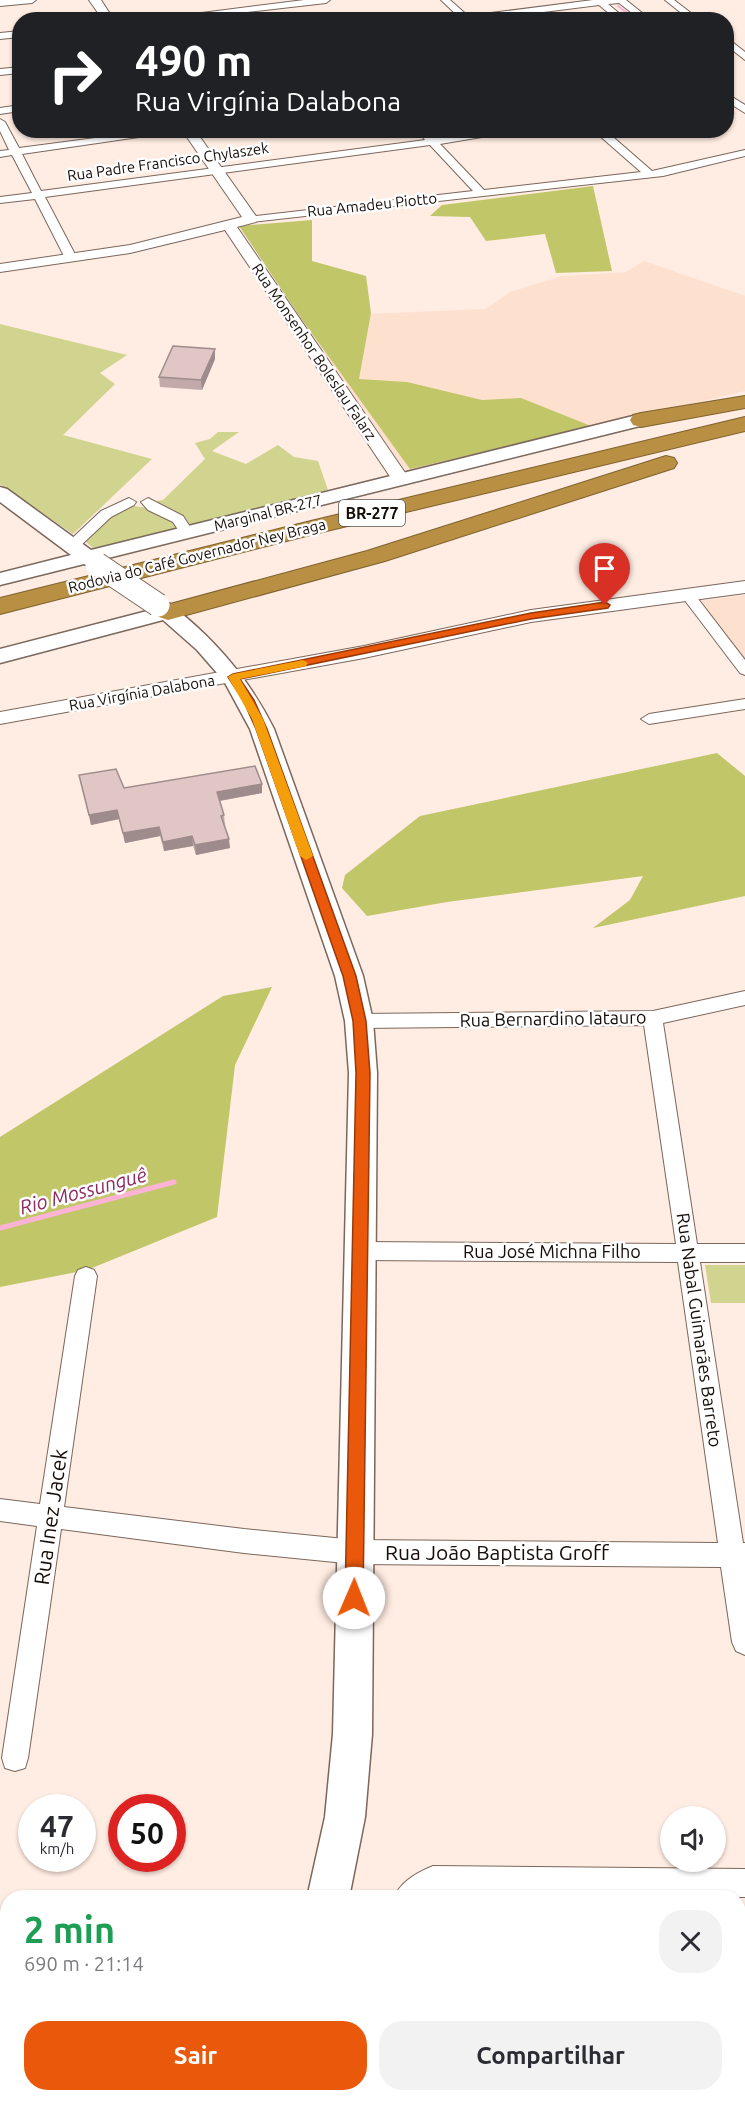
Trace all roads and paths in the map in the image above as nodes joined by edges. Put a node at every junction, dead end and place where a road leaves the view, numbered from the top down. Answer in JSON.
{"nodes":[{"id":1,"x":31,"y":0,"type":"edge"},
{"id":2,"x":326,"y":0,"type":"edge"},
{"id":3,"x":446,"y":0,"type":"edge"},
{"id":4,"x":620,"y":0,"type":"edge"},
{"id":5,"x":669,"y":0,"type":"edge"},
{"id":6,"x":599,"y":1,"type":"edge"},
{"id":7,"x":298,"y":2,"type":"edge"},
{"id":8,"x":0,"y":3,"type":"edge"},
{"id":9,"x":308,"y":11,"type":"dead end"},
{"id":10,"x":216,"y":12,"type":"edge"},
{"id":11,"x":459,"y":12,"type":"edge"},
{"id":12,"x":518,"y":12,"type":"edge"},
{"id":13,"x":613,"y":12,"type":"edge"},
{"id":14,"x":636,"y":12,"type":"edge"},
{"id":15,"x":685,"y":12,"type":"edge"},
{"id":16,"x":0,"y":122,"type":"edge"},
{"id":17,"x":121,"y":138,"type":"edge"},
{"id":18,"x":193,"y":138,"type":"edge"},
{"id":19,"x":429,"y":138,"type":"edge"},
{"id":20,"x":462,"y":138,"type":"edge"},
{"id":21,"x":607,"y":138,"type":"edge"},
{"id":22,"x":433,"y":142,"type":"junction"},
{"id":23,"x":15,"y":152,"type":"junction"},
{"id":24,"x":745,"y":153,"type":"edge"},
{"id":25,"x":0,"y":154,"type":"edge"},
{"id":26,"x":216,"y":171,"type":"junction"},
{"id":27,"x":649,"y":174,"type":"junction"},
{"id":28,"x":481,"y":192,"type":"junction"},
{"id":29,"x":38,"y":195,"type":"junction"},
{"id":30,"x":0,"y":200,"type":"edge"},
{"id":31,"x":251,"y":219,"type":"junction"},
{"id":32,"x":228,"y":224,"type":"junction"},
{"id":33,"x":71,"y":258,"type":"junction"},
{"id":34,"x":0,"y":268,"type":"edge"},
{"id":35,"x":745,"y":402,"type":"edge"},
{"id":36,"x":641,"y":420,"type":"joint"},
{"id":37,"x":745,"y":424,"type":"edge"},
{"id":38,"x":745,"y":442,"type":"edge"},
{"id":39,"x":700,"y":452,"type":"junction"},
{"id":40,"x":400,"y":480,"type":"junction"},
{"id":41,"x":0,"y":494,"type":"edge"},
{"id":42,"x":129,"y":502,"type":"dead end"},
{"id":43,"x":148,"y":502,"type":"dead end"},
{"id":44,"x":187,"y":533,"type":"junction"},
{"id":45,"x":85,"y":556,"type":"junction"},
{"id":46,"x":0,"y":579,"type":"edge"},
{"id":47,"x":745,"y":587,"type":"edge"},
{"id":48,"x":687,"y":594,"type":"junction"},
{"id":49,"x":0,"y":606,"type":"edge"},
{"id":50,"x":163,"y":609,"type":"junction"},
{"id":51,"x":0,"y":617,"type":"edge"},
{"id":52,"x":0,"y":656,"type":"edge"},
{"id":53,"x":745,"y":670,"type":"edge"},
{"id":54,"x":233,"y":677,"type":"junction"},
{"id":55,"x":745,"y":704,"type":"edge"},
{"id":56,"x":0,"y":718,"type":"edge"},
{"id":57,"x":649,"y":719,"type":"dead end"},
{"id":58,"x":745,"y":998,"type":"edge"},
{"id":59,"x":653,"y":1018,"type":"junction"},
{"id":60,"x":359,"y":1021,"type":"junction"},
{"id":61,"x":360,"y":1251,"type":"junction"},
{"id":62,"x":741,"y":1251,"type":"edge"},
{"id":63,"x":688,"y":1253,"type":"junction"},
{"id":64,"x":86,"y":1276,"type":"dead end"},
{"id":65,"x":0,"y":1510,"type":"edge"},
{"id":66,"x":51,"y":1517,"type":"junction"},
{"id":67,"x":355,"y":1552,"type":"junction"},
{"id":68,"x":739,"y":1555,"type":"edge"},
{"id":69,"x":745,"y":1642,"type":"edge"},
{"id":70,"x":15,"y":1758,"type":"dead end"},
{"id":71,"x":745,"y":1883,"type":"edge"},
{"id":72,"x":338,"y":1890,"type":"edge"},
{"id":73,"x":419,"y":1890,"type":"edge"}],
"edges":[{"from":1,"to":8,"type":"street"},
{"from":2,"to":7,"type":"street"},
{"from":3,"to":11,"type":"street"},
{"from":4,"to":6,"type":"street"},
{"from":4,"to":14,"type":"street"},
{"from":5,"to":15,"type":"street"},
{"from":6,"to":12,"type":"street"},
{"from":6,"to":13,"type":"street"},
{"from":7,"to":9,"type":"street"},
{"from":7,"to":10,"type":"street"},
{"from":16,"to":23,"type":"street"},
{"from":17,"to":23,"type":"street"},
{"from":18,"to":26,"type":"street"},
{"from":19,"to":22,"type":"street"},
{"from":20,"to":22,"type":"street","name":"Rua Padre Francisco Chylaszek"},
{"from":21,"to":27,"type":"street"},
{"from":22,"to":26,"type":"street","name":"Rua Padre Francisco Chylaszek"},
{"from":22,"to":28,"type":"street"},
{"from":23,"to":25,"type":"street"},
{"from":23,"to":29,"type":"street"},
{"from":24,"to":27,"type":"street","name":"Rua Amadeu Piotto"},
{"from":26,"to":29,"type":"street","name":"Rua Padre Francisco Chylaszek"},
{"from":26,"to":31,"type":"street"},
{"from":27,"to":28,"type":"street","name":"Rua Amadeu Piotto"},
{"from":28,"to":31,"type":"street","name":"Rua Amadeu Piotto"},
{"from":29,"to":30,"type":"street","name":"Rua Padre Francisco Chylaszek"},
{"from":29,"to":33,"type":"street"},
{"from":31,"to":32,"type":"street","name":"Rua Amadeu Piotto"},
{"from":32,"to":33,"type":"street","name":"Rua Amadeu Piotto"},
{"from":32,"to":40,"type":"street","name":"Rua Monsenhor Boleslau Falarz"},
{"from":33,"to":34,"type":"street","name":"Rua Amadeu Piotto"},
{"from":35,"to":36,"type":"highway"},
{"from":36,"to":40,"type":"main road","name":"Marginal BR-277"},
{"from":37,"to":49,"type":"highway","name":"Rodovia do Café Governador Ney Braga","number":"BR-277"},
{"from":38,"to":39,"type":"highway","name":"Rodovia do Café Governador Ney Braga","number":"BR-277"},
{"from":39,"to":50,"type":"highway"},
{"from":39,"to":51,"type":"highway","name":"Rodovia do Café Governador Ney Braga","number":"BR-277"},
{"from":40,"to":44,"type":"main road","name":"Marginal BR-277"},
{"from":41,"to":45,"type":"main road"},
{"from":42,"to":45,"type":"street"},
{"from":43,"to":44,"type":"street"},
{"from":44,"to":45,"type":"main road","name":"Marginal BR-277"},
{"from":45,"to":46,"type":"main road","name":"Marginal BR-277"},
{"from":45,"to":50,"type":"main road","bridge":true},
{"from":47,"to":48,"type":"street","name":"Rua Virgínia Dalabona"},
{"from":48,"to":53,"type":"street"},
{"from":48,"to":54,"type":"street","name":"Rua Virgínia Dalabona"},
{"from":50,"to":52,"type":"main road"},
{"from":50,"to":54,"type":"main road"},
{"from":54,"to":56,"type":"street","name":"Rua Virgínia Dalabona"},
{"from":54,"to":60,"type":"main road"},
{"from":55,"to":57,"type":"street"},
{"from":58,"to":59,"type":"street","name":"Rua Bernardino Iatauro"},
{"from":59,"to":60,"type":"street","name":"Rua Bernardino Iatauro"},
{"from":59,"to":63,"type":"street","name":"Rua Nabal Guimarães Barreto"},
{"from":60,"to":61,"type":"main road"},
{"from":61,"to":63,"type":"street","name":"Rua José Michna Filho"},
{"from":61,"to":67,"type":"main road"},
{"from":62,"to":63,"type":"street","name":"Rua José Michna Filho"},
{"from":63,"to":68,"type":"street","name":"Rua Nabal Guimarães Barreto"},
{"from":64,"to":66,"type":"street","name":"Rua Inez Jacek"},
{"from":65,"to":66,"type":"street","name":"Rua João Baptista Groff"},
{"from":66,"to":67,"type":"street","name":"Rua João Baptista Groff"},
{"from":66,"to":70,"type":"street","name":"Rua Inez Jacek"},
{"from":67,"to":68,"type":"street","name":"Rua João Baptista Groff"},
{"from":67,"to":72,"type":"main road"},
{"from":68,"to":69,"type":"street","name":"Rua Nabal Guimarães Barreto"},
{"from":71,"to":73,"type":"street"}]}
